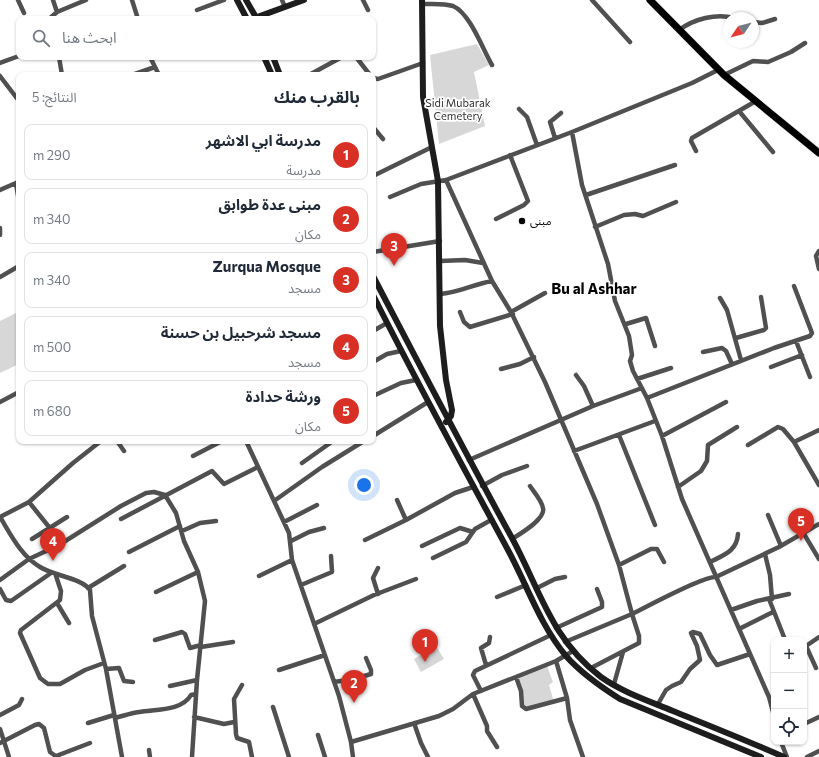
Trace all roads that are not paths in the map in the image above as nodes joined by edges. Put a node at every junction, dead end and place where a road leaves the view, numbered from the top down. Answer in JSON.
{"nodes":[{"id":1,"x":18,"y":0,"type":"edge"},
{"id":2,"x":53,"y":0,"type":"edge"},
{"id":3,"x":86,"y":0,"type":"edge"},
{"id":4,"x":132,"y":0,"type":"edge"},
{"id":5,"x":224,"y":0,"type":"edge"},
{"id":6,"x":237,"y":0,"type":"edge"},
{"id":7,"x":246,"y":0,"type":"edge"},
{"id":8,"x":282,"y":0,"type":"edge"},
{"id":9,"x":304,"y":0,"type":"edge"},
{"id":10,"x":363,"y":0,"type":"edge"},
{"id":11,"x":592,"y":0,"type":"edge"},
{"id":12,"x":650,"y":0,"type":"edge"},
{"id":13,"x":422,"y":2,"type":"edge"},
{"id":14,"x":285,"y":7,"type":"junction"},
{"id":15,"x":197,"y":10,"type":"dead end"},
{"id":16,"x":368,"y":10,"type":"dead end"},
{"id":17,"x":57,"y":12,"type":"junction"},
{"id":18,"x":24,"y":13,"type":"dead end"},
{"id":19,"x":52,"y":16,"type":"edge"},
{"id":20,"x":137,"y":16,"type":"edge"},
{"id":21,"x":245,"y":16,"type":"edge"},
{"id":22,"x":254,"y":16,"type":"edge"},
{"id":23,"x":262,"y":16,"type":"edge"},
{"id":24,"x":723,"y":17,"type":"edge"},
{"id":25,"x":775,"y":20,"type":"dead end"},
{"id":26,"x":759,"y":23,"type":"edge"},
{"id":27,"x":679,"y":30,"type":"junction"},
{"id":28,"x":630,"y":42,"type":"dead end"},
{"id":29,"x":805,"y":43,"type":"dead end"},
{"id":30,"x":16,"y":57,"type":"edge"},
{"id":31,"x":60,"y":60,"type":"edge"},
{"id":32,"x":152,"y":60,"type":"edge"},
{"id":33,"x":265,"y":60,"type":"edge"},
{"id":34,"x":274,"y":60,"type":"edge"},
{"id":35,"x":336,"y":60,"type":"edge"},
{"id":36,"x":358,"y":60,"type":"edge"},
{"id":37,"x":0,"y":62,"type":"edge"},
{"id":38,"x":422,"y":63,"type":"junction"},
{"id":39,"x":492,"y":65,"type":"dead end"},
{"id":40,"x":155,"y":67,"type":"junction"},
{"id":41,"x":718,"y":70,"type":"junction"},
{"id":42,"x":62,"y":72,"type":"edge"},
{"id":43,"x":141,"y":72,"type":"edge"},
{"id":44,"x":158,"y":72,"type":"edge"},
{"id":45,"x":271,"y":72,"type":"edge"},
{"id":46,"x":279,"y":72,"type":"edge"},
{"id":47,"x":314,"y":72,"type":"edge"},
{"id":48,"x":368,"y":72,"type":"edge"},
{"id":49,"x":724,"y":75,"type":"junction"},
{"id":50,"x":0,"y":76,"type":"edge"},
{"id":51,"x":376,"y":79,"type":"edge"},
{"id":52,"x":16,"y":97,"type":"edge"},
{"id":53,"x":756,"y":101,"type":"junction"},
{"id":54,"x":519,"y":109,"type":"dead end"},
{"id":55,"x":739,"y":111,"type":"junction"},
{"id":56,"x":561,"y":113,"type":"dead end"},
{"id":57,"x":376,"y":131,"type":"edge"},
{"id":58,"x":572,"y":132,"type":"junction"},
{"id":59,"x":555,"y":138,"type":"junction"},
{"id":60,"x":383,"y":139,"type":"dead end"},
{"id":61,"x":537,"y":145,"type":"junction"},
{"id":62,"x":432,"y":148,"type":"junction"},
{"id":63,"x":696,"y":151,"type":"dead end"},
{"id":64,"x":773,"y":152,"type":"dead end"},
{"id":65,"x":819,"y":153,"type":"edge"},
{"id":66,"x":510,"y":155,"type":"junction"},
{"id":67,"x":675,"y":165,"type":"dead end"},
{"id":68,"x":376,"y":175,"type":"edge"},
{"id":69,"x":446,"y":180,"type":"junction"},
{"id":70,"x":438,"y":181,"type":"junction"},
{"id":71,"x":16,"y":183,"type":"edge"},
{"id":72,"x":0,"y":190,"type":"edge"},
{"id":73,"x":586,"y":195,"type":"junction"},
{"id":74,"x":390,"y":197,"type":"dead end"},
{"id":75,"x":676,"y":202,"type":"dead end"},
{"id":76,"x":496,"y":219,"type":"dead end"},
{"id":77,"x":595,"y":227,"type":"junction"},
{"id":78,"x":0,"y":228,"type":"edge"},
{"id":79,"x":0,"y":235,"type":"edge"},
{"id":80,"x":440,"y":241,"type":"junction"},
{"id":81,"x":819,"y":251,"type":"edge"},
{"id":82,"x":376,"y":252,"type":"edge"},
{"id":83,"x":440,"y":261,"type":"junction"},
{"id":84,"x":483,"y":263,"type":"junction"},
{"id":85,"x":16,"y":268,"type":"edge"},
{"id":86,"x":819,"y":269,"type":"edge"},
{"id":87,"x":0,"y":277,"type":"edge"},
{"id":88,"x":492,"y":281,"type":"junction"},
{"id":89,"x":376,"y":282,"type":"edge"},
{"id":90,"x":794,"y":286,"type":"dead end"},
{"id":91,"x":545,"y":293,"type":"dead end"},
{"id":92,"x":440,"y":294,"type":"junction"},
{"id":93,"x":761,"y":297,"type":"dead end"},
{"id":94,"x":720,"y":298,"type":"dead end"},
{"id":95,"x":376,"y":301,"type":"edge"},
{"id":96,"x":460,"y":312,"type":"dead end"},
{"id":97,"x":512,"y":313,"type":"junction"},
{"id":98,"x":387,"y":323,"type":"junction"},
{"id":99,"x":626,"y":324,"type":"junction"},
{"id":100,"x":376,"y":329,"type":"edge"},
{"id":101,"x":736,"y":338,"type":"junction"},
{"id":102,"x":796,"y":341,"type":"junction"},
{"id":103,"x":655,"y":346,"type":"dead end"},
{"id":104,"x":402,"y":351,"type":"junction"},
{"id":105,"x":704,"y":352,"type":"dead end"},
{"id":106,"x":802,"y":355,"type":"junction"},
{"id":107,"x":534,"y":357,"type":"junction"},
{"id":108,"x":376,"y":360,"type":"edge"},
{"id":109,"x":742,"y":360,"type":"junction"},
{"id":110,"x":732,"y":364,"type":"junction"},
{"id":111,"x":771,"y":367,"type":"dead end"},
{"id":112,"x":671,"y":368,"type":"dead end"},
{"id":113,"x":501,"y":369,"type":"dead end"},
{"id":114,"x":576,"y":375,"type":"dead end"},
{"id":115,"x":637,"y":378,"type":"junction"},
{"id":116,"x":810,"y":378,"type":"dead end"},
{"id":117,"x":416,"y":380,"type":"junction"},
{"id":118,"x":642,"y":388,"type":"junction"},
{"id":119,"x":16,"y":394,"type":"edge"},
{"id":120,"x":376,"y":395,"type":"edge"},
{"id":121,"x":647,"y":398,"type":"junction"},
{"id":122,"x":0,"y":402,"type":"edge"},
{"id":123,"x":428,"y":402,"type":"junction"},
{"id":124,"x":726,"y":402,"type":"dead end"},
{"id":125,"x":592,"y":406,"type":"junction"},
{"id":126,"x":561,"y":420,"type":"junction"},
{"id":127,"x":448,"y":421,"type":"junction"},
{"id":128,"x":655,"y":421,"type":"junction"},
{"id":129,"x":440,"y":425,"type":"junction"},
{"id":130,"x":737,"y":427,"type":"dead end"},
{"id":131,"x":819,"y":430,"type":"edge"},
{"id":132,"x":376,"y":434,"type":"edge"},
{"id":133,"x":620,"y":434,"type":"junction"},
{"id":134,"x":662,"y":436,"type":"junction"},
{"id":135,"x":794,"y":442,"type":"junction"},
{"id":136,"x":97,"y":444,"type":"edge"},
{"id":137,"x":119,"y":444,"type":"edge"},
{"id":138,"x":216,"y":444,"type":"edge"},
{"id":139,"x":247,"y":444,"type":"edge"},
{"id":140,"x":329,"y":444,"type":"edge"},
{"id":141,"x":359,"y":444,"type":"edge"},
{"id":142,"x":748,"y":445,"type":"dead end"},
{"id":143,"x":124,"y":451,"type":"dead end"},
{"id":144,"x":574,"y":451,"type":"junction"},
{"id":145,"x":193,"y":456,"type":"dead end"},
{"id":146,"x":469,"y":460,"type":"junction"},
{"id":147,"x":302,"y":463,"type":"dead end"},
{"id":148,"x":527,"y":466,"type":"dead end"},
{"id":149,"x":258,"y":467,"type":"junction"},
{"id":150,"x":819,"y":485,"type":"edge"},
{"id":151,"x":482,"y":486,"type":"junction"},
{"id":152,"x":530,"y":486,"type":"dead end"},
{"id":153,"x":473,"y":487,"type":"junction"},
{"id":154,"x":678,"y":487,"type":"junction"},
{"id":155,"x":165,"y":495,"type":"junction"},
{"id":156,"x":397,"y":500,"type":"dead end"},
{"id":157,"x":274,"y":501,"type":"junction"},
{"id":158,"x":29,"y":502,"type":"junction"},
{"id":159,"x":317,"y":505,"type":"dead end"},
{"id":160,"x":768,"y":515,"type":"dead end"},
{"id":161,"x":0,"y":517,"type":"edge"},
{"id":162,"x":67,"y":517,"type":"dead end"},
{"id":163,"x":121,"y":519,"type":"dead end"},
{"id":164,"x":406,"y":520,"type":"junction"},
{"id":165,"x":491,"y":520,"type":"junction"},
{"id":166,"x":216,"y":521,"type":"dead end"},
{"id":167,"x":284,"y":522,"type":"junction"},
{"id":168,"x":819,"y":524,"type":"edge"},
{"id":169,"x":655,"y":525,"type":"dead end"},
{"id":170,"x":50,"y":527,"type":"junction"},
{"id":171,"x":181,"y":528,"type":"junction"},
{"id":172,"x":324,"y":528,"type":"dead end"},
{"id":173,"x":473,"y":532,"type":"junction"},
{"id":174,"x":738,"y":534,"type":"dead end"},
{"id":175,"x":804,"y":534,"type":"junction"},
{"id":176,"x":512,"y":538,"type":"junction"},
{"id":177,"x":32,"y":539,"type":"dead end"},
{"id":178,"x":364,"y":540,"type":"dead end"},
{"id":179,"x":291,"y":541,"type":"junction"},
{"id":180,"x":422,"y":546,"type":"dead end"},
{"id":181,"x":781,"y":546,"type":"junction"},
{"id":182,"x":129,"y":552,"type":"dead end"},
{"id":183,"x":765,"y":554,"type":"junction"},
{"id":184,"x":331,"y":556,"type":"dead end"},
{"id":185,"x":433,"y":558,"type":"dead end"},
{"id":186,"x":29,"y":559,"type":"junction"},
{"id":187,"x":819,"y":559,"type":"edge"},
{"id":188,"x":292,"y":560,"type":"junction"},
{"id":189,"x":664,"y":562,"type":"dead end"},
{"id":190,"x":710,"y":562,"type":"junction"},
{"id":191,"x":619,"y":565,"type":"junction"},
{"id":192,"x":124,"y":566,"type":"dead end"},
{"id":193,"x":378,"y":568,"type":"dead end"},
{"id":194,"x":198,"y":572,"type":"junction"},
{"id":195,"x":51,"y":573,"type":"junction"},
{"id":196,"x":56,"y":576,"type":"junction"},
{"id":197,"x":259,"y":576,"type":"dead end"},
{"id":198,"x":565,"y":576,"type":"dead end"},
{"id":199,"x":716,"y":577,"type":"junction"},
{"id":200,"x":416,"y":579,"type":"dead end"},
{"id":201,"x":0,"y":580,"type":"edge"},
{"id":202,"x":301,"y":585,"type":"junction"},
{"id":203,"x":526,"y":585,"type":"junction"},
{"id":204,"x":88,"y":588,"type":"junction"},
{"id":205,"x":537,"y":588,"type":"junction"},
{"id":206,"x":0,"y":589,"type":"edge"},
{"id":207,"x":597,"y":589,"type":"dead end"},
{"id":208,"x":156,"y":592,"type":"dead end"},
{"id":209,"x":378,"y":594,"type":"junction"},
{"id":210,"x":789,"y":594,"type":"dead end"},
{"id":211,"x":497,"y":598,"type":"dead end"},
{"id":212,"x":771,"y":599,"type":"junction"},
{"id":213,"x":57,"y":602,"type":"junction"},
{"id":214,"x":731,"y":610,"type":"junction"},
{"id":215,"x":773,"y":612,"type":"junction"},
{"id":216,"x":632,"y":614,"type":"junction"},
{"id":217,"x":69,"y":623,"type":"dead end"},
{"id":218,"x":314,"y":624,"type":"junction"},
{"id":219,"x":556,"y":628,"type":"junction"},
{"id":220,"x":739,"y":629,"type":"junction"},
{"id":221,"x":550,"y":635,"type":"junction"},
{"id":222,"x":490,"y":637,"type":"dead end"},
{"id":223,"x":784,"y":637,"type":"dead end"},
{"id":224,"x":819,"y":637,"type":"edge"},
{"id":225,"x":155,"y":640,"type":"dead end"},
{"id":226,"x":233,"y":642,"type":"dead end"},
{"id":227,"x":565,"y":642,"type":"junction"},
{"id":228,"x":201,"y":646,"type":"junction"},
{"id":229,"x":573,"y":651,"type":"junction"},
{"id":230,"x":623,"y":652,"type":"junction"},
{"id":231,"x":750,"y":654,"type":"junction"},
{"id":232,"x":325,"y":655,"type":"junction"},
{"id":233,"x":566,"y":656,"type":"junction"},
{"id":234,"x":366,"y":658,"type":"dead end"},
{"id":235,"x":556,"y":661,"type":"junction"},
{"id":236,"x":104,"y":663,"type":"junction"},
{"id":237,"x":486,"y":665,"type":"junction"},
{"id":238,"x":591,"y":668,"type":"junction"},
{"id":239,"x":816,"y":668,"type":"dead end"},
{"id":240,"x":106,"y":669,"type":"junction"},
{"id":241,"x":279,"y":670,"type":"dead end"},
{"id":242,"x":516,"y":677,"type":"junction"},
{"id":243,"x":197,"y":680,"type":"junction"},
{"id":244,"x":133,"y":682,"type":"dead end"},
{"id":245,"x":334,"y":682,"type":"junction"},
{"id":246,"x":614,"y":684,"type":"junction"},
{"id":247,"x":242,"y":685,"type":"dead end"},
{"id":248,"x":170,"y":686,"type":"dead end"},
{"id":249,"x":481,"y":691,"type":"junction"},
{"id":250,"x":196,"y":694,"type":"junction"},
{"id":251,"x":473,"y":694,"type":"junction"},
{"id":252,"x":567,"y":698,"type":"junction"},
{"id":253,"x":22,"y":699,"type":"dead end"},
{"id":254,"x":658,"y":704,"type":"junction"},
{"id":255,"x":273,"y":707,"type":"dead end"},
{"id":256,"x":772,"y":709,"type":"edge"},
{"id":257,"x":0,"y":715,"type":"edge"},
{"id":258,"x":114,"y":717,"type":"junction"},
{"id":259,"x":194,"y":717,"type":"junction"},
{"id":260,"x":819,"y":717,"type":"edge"},
{"id":261,"x":234,"y":722,"type":"junction"},
{"id":262,"x":88,"y":723,"type":"dead end"},
{"id":263,"x":414,"y":723,"type":"junction"},
{"id":264,"x":807,"y":723,"type":"edge"},
{"id":265,"x":0,"y":729,"type":"edge"},
{"id":266,"x":318,"y":735,"type":"dead end"},
{"id":267,"x":2,"y":742,"type":"edge"},
{"id":268,"x":351,"y":742,"type":"junction"},
{"id":269,"x":90,"y":743,"type":"dead end"},
{"id":270,"x":782,"y":745,"type":"edge"},
{"id":271,"x":782,"y":745,"type":"edge"},
{"id":272,"x":497,"y":747,"type":"dead end"},
{"id":273,"x":149,"y":750,"type":"dead end"},
{"id":274,"x":819,"y":750,"type":"edge"},
{"id":275,"x":783,"y":756,"type":"edge"},
{"id":276,"x":9,"y":757,"type":"edge"},
{"id":277,"x":56,"y":757,"type":"edge"},
{"id":278,"x":122,"y":757,"type":"edge"},
{"id":279,"x":150,"y":757,"type":"edge"},
{"id":280,"x":192,"y":757,"type":"edge"},
{"id":281,"x":252,"y":757,"type":"edge"},
{"id":282,"x":289,"y":757,"type":"edge"},
{"id":283,"x":325,"y":757,"type":"edge"},
{"id":284,"x":353,"y":757,"type":"edge"},
{"id":285,"x":428,"y":757,"type":"edge"},
{"id":286,"x":582,"y":757,"type":"edge"},
{"id":287,"x":761,"y":757,"type":"edge"},
{"id":288,"x":807,"y":757,"type":"edge"}],
"edges":[{"from":1,"to":18,"type":"street"},
{"from":2,"to":17,"type":"street"},
{"from":3,"to":17,"type":"street"},
{"from":4,"to":20,"type":"street"},
{"from":5,"to":15,"type":"street"},
{"from":6,"to":21,"type":"main road"},
{"from":7,"to":22,"type":"main road"},
{"from":8,"to":14,"type":"street"},
{"from":9,"to":14,"type":"main road"},
{"from":10,"to":16,"type":"street"},
{"from":11,"to":28,"type":"street"},
{"from":12,"to":27,"type":"main road"},
{"from":13,"to":38,"type":"main road"},
{"from":13,"to":39,"type":"street"},
{"from":14,"to":23,"type":"main road"},
{"from":17,"to":19,"type":"street"},
{"from":24,"to":27,"type":"street"},
{"from":25,"to":26,"type":"street"},
{"from":27,"to":41,"type":"main road"},
{"from":29,"to":49,"type":"street"},
{"from":30,"to":37,"type":"street"},
{"from":31,"to":42,"type":"street"},
{"from":32,"to":40,"type":"street"},
{"from":33,"to":45,"type":"main road"},
{"from":34,"to":46,"type":"main road"},
{"from":35,"to":47,"type":"street"},
{"from":36,"to":48,"type":"street"},
{"from":38,"to":51,"type":"street"},
{"from":38,"to":62,"type":"main road"},
{"from":40,"to":43,"type":"street"},
{"from":40,"to":44,"type":"street"},
{"from":41,"to":49,"type":"main road"},
{"from":41,"to":58,"type":"street"},
{"from":49,"to":53,"type":"main road"},
{"from":50,"to":52,"type":"street"},
{"from":53,"to":55,"type":"street"},
{"from":53,"to":65,"type":"main road"},
{"from":54,"to":61,"type":"street"},
{"from":55,"to":63,"type":"street"},
{"from":55,"to":64,"type":"street"},
{"from":56,"to":59,"type":"street"},
{"from":57,"to":60,"type":"street"},
{"from":58,"to":59,"type":"street"},
{"from":58,"to":73,"type":"street"},
{"from":59,"to":61,"type":"street"},
{"from":61,"to":66,"type":"street"},
{"from":62,"to":68,"type":"street"},
{"from":62,"to":70,"type":"main road"},
{"from":66,"to":69,"type":"street"},
{"from":66,"to":76,"type":"street"},
{"from":67,"to":73,"type":"street"},
{"from":69,"to":70,"type":"street"},
{"from":69,"to":84,"type":"street"},
{"from":70,"to":74,"type":"street"},
{"from":70,"to":80,"type":"main road"},
{"from":71,"to":72,"type":"street"},
{"from":73,"to":77,"type":"street"},
{"from":75,"to":77,"type":"street"},
{"from":77,"to":99,"type":"street"},
{"from":78,"to":79,"type":"street"},
{"from":80,"to":82,"type":"street"},
{"from":80,"to":83,"type":"main road"},
{"from":81,"to":86,"type":"street"},
{"from":83,"to":84,"type":"street"},
{"from":83,"to":92,"type":"main road"},
{"from":84,"to":88,"type":"street"},
{"from":85,"to":87,"type":"street"},
{"from":88,"to":92,"type":"street"},
{"from":88,"to":97,"type":"street"},
{"from":89,"to":127,"type":"main road"},
{"from":90,"to":102,"type":"street"},
{"from":91,"to":97,"type":"street"},
{"from":92,"to":127,"type":"main road"},
{"from":93,"to":101,"type":"street"},
{"from":94,"to":101,"type":"street"},
{"from":95,"to":98,"type":"main road"},
{"from":96,"to":97,"type":"street"},
{"from":97,"to":107,"type":"street"},
{"from":98,"to":100,"type":"street"},
{"from":98,"to":104,"type":"main road"},
{"from":99,"to":103,"type":"street"},
{"from":99,"to":115,"type":"street"},
{"from":101,"to":109,"type":"street"},
{"from":102,"to":106,"type":"street"},
{"from":102,"to":109,"type":"street"},
{"from":104,"to":108,"type":"street"},
{"from":104,"to":117,"type":"main road"},
{"from":105,"to":110,"type":"street"},
{"from":106,"to":111,"type":"street"},
{"from":106,"to":116,"type":"street"},
{"from":107,"to":113,"type":"street"},
{"from":107,"to":126,"type":"street"},
{"from":109,"to":110,"type":"street"},
{"from":110,"to":121,"type":"street"},
{"from":112,"to":115,"type":"street"},
{"from":114,"to":125,"type":"street"},
{"from":115,"to":118,"type":"street"},
{"from":117,"to":120,"type":"street"},
{"from":117,"to":123,"type":"main road"},
{"from":118,"to":121,"type":"street"},
{"from":118,"to":125,"type":"street"},
{"from":119,"to":122,"type":"street"},
{"from":121,"to":128,"type":"street"},
{"from":123,"to":129,"type":"main road"},
{"from":123,"to":132,"type":"street"},
{"from":124,"to":134,"type":"street"},
{"from":125,"to":126,"type":"street"},
{"from":126,"to":144,"type":"street"},
{"from":126,"to":146,"type":"street"},
{"from":127,"to":129,"type":"main road"},
{"from":127,"to":146,"type":"main road"},
{"from":128,"to":133,"type":"street"},
{"from":128,"to":134,"type":"street"},
{"from":129,"to":153,"type":"main road"},
{"from":130,"to":154,"type":"street"},
{"from":131,"to":135,"type":"street"},
{"from":133,"to":144,"type":"street"},
{"from":133,"to":169,"type":"street"},
{"from":134,"to":154,"type":"street"},
{"from":135,"to":142,"type":"street"},
{"from":135,"to":150,"type":"street"},
{"from":136,"to":158,"type":"street"},
{"from":137,"to":143,"type":"street"},
{"from":138,"to":145,"type":"street"},
{"from":139,"to":149,"type":"street"},
{"from":140,"to":147,"type":"street"},
{"from":141,"to":157,"type":"street"},
{"from":144,"to":191,"type":"street"},
{"from":146,"to":151,"type":"main road"},
{"from":148,"to":151,"type":"street"},
{"from":149,"to":155,"type":"street"},
{"from":149,"to":157,"type":"street"},
{"from":151,"to":176,"type":"main road"},
{"from":152,"to":176,"type":"street"},
{"from":153,"to":164,"type":"street"},
{"from":153,"to":165,"type":"main road"},
{"from":154,"to":190,"type":"street"},
{"from":155,"to":163,"type":"street"},
{"from":155,"to":171,"type":"street"},
{"from":155,"to":186,"type":"street"},
{"from":156,"to":164,"type":"street"},
{"from":157,"to":167,"type":"street"},
{"from":158,"to":161,"type":"street"},
{"from":158,"to":170,"type":"street"},
{"from":159,"to":167,"type":"street"},
{"from":160,"to":181,"type":"street"},
{"from":161,"to":186,"type":"street"},
{"from":162,"to":170,"type":"street"},
{"from":164,"to":178,"type":"street"},
{"from":165,"to":173,"type":"street"},
{"from":165,"to":203,"type":"main road"},
{"from":166,"to":171,"type":"street"},
{"from":167,"to":179,"type":"street"},
{"from":168,"to":175,"type":"street"},
{"from":170,"to":177,"type":"street"},
{"from":171,"to":182,"type":"street"},
{"from":171,"to":194,"type":"street"},
{"from":172,"to":179,"type":"street"},
{"from":173,"to":180,"type":"street"},
{"from":173,"to":185,"type":"street"},
{"from":174,"to":190,"type":"street"},
{"from":175,"to":181,"type":"street"},
{"from":175,"to":187,"type":"street"},
{"from":176,"to":205,"type":"main road"},
{"from":179,"to":188,"type":"street"},
{"from":181,"to":183,"type":"street"},
{"from":183,"to":199,"type":"street"},
{"from":183,"to":212,"type":"street"},
{"from":184,"to":202,"type":"street"},
{"from":186,"to":195,"type":"street"},
{"from":186,"to":201,"type":"street"},
{"from":188,"to":197,"type":"street"},
{"from":188,"to":202,"type":"street"},
{"from":189,"to":191,"type":"street"},
{"from":190,"to":199,"type":"street"},
{"from":191,"to":216,"type":"street"},
{"from":192,"to":204,"type":"street"},
{"from":193,"to":209,"type":"street"},
{"from":194,"to":208,"type":"street"},
{"from":194,"to":228,"type":"street"},
{"from":195,"to":196,"type":"street"},
{"from":195,"to":206,"type":"street"},
{"from":196,"to":204,"type":"street"},
{"from":196,"to":213,"type":"street"},
{"from":198,"to":205,"type":"street"},
{"from":199,"to":214,"type":"street"},
{"from":199,"to":216,"type":"street"},
{"from":200,"to":209,"type":"street"},
{"from":202,"to":218,"type":"street"},
{"from":203,"to":211,"type":"street"},
{"from":203,"to":221,"type":"main road"},
{"from":204,"to":236,"type":"street"},
{"from":205,"to":219,"type":"main road"},
{"from":207,"to":219,"type":"street"},
{"from":209,"to":218,"type":"street"},
{"from":210,"to":212,"type":"street"},
{"from":212,"to":214,"type":"street"},
{"from":212,"to":215,"type":"street"},
{"from":213,"to":217,"type":"street"},
{"from":213,"to":236,"type":"street"},
{"from":214,"to":220,"type":"street"},
{"from":215,"to":220,"type":"street"},
{"from":215,"to":223,"type":"street"},
{"from":216,"to":227,"type":"street"},
{"from":216,"to":230,"type":"street"},
{"from":218,"to":232,"type":"street"},
{"from":219,"to":227,"type":"main road"},
{"from":220,"to":231,"type":"street"},
{"from":221,"to":233,"type":"main road"},
{"from":221,"to":237,"type":"street"},
{"from":222,"to":237,"type":"street"},
{"from":224,"to":239,"type":"street"},
{"from":225,"to":228,"type":"street"},
{"from":226,"to":228,"type":"street"},
{"from":227,"to":229,"type":"main road"},
{"from":228,"to":243,"type":"street"},
{"from":229,"to":233,"type":"street"},
{"from":229,"to":238,"type":"main road"},
{"from":230,"to":238,"type":"street"},
{"from":230,"to":246,"type":"street"},
{"from":231,"to":254,"type":"street"},
{"from":231,"to":256,"type":"street"},
{"from":232,"to":241,"type":"street"},
{"from":232,"to":245,"type":"street"},
{"from":233,"to":235,"type":"street"},
{"from":233,"to":287,"type":"main road"},
{"from":234,"to":245,"type":"street"},
{"from":235,"to":242,"type":"street"},
{"from":235,"to":252,"type":"street"},
{"from":236,"to":240,"type":"street"},
{"from":237,"to":249,"type":"street"},
{"from":238,"to":246,"type":"main road"},
{"from":240,"to":244,"type":"street"},
{"from":240,"to":258,"type":"street"},
{"from":242,"to":249,"type":"street"},
{"from":242,"to":252,"type":"street"},
{"from":243,"to":248,"type":"street"},
{"from":243,"to":250,"type":"street"},
{"from":245,"to":268,"type":"street"},
{"from":246,"to":254,"type":"main road"},
{"from":247,"to":261,"type":"street"},
{"from":249,"to":251,"type":"street"},
{"from":250,"to":258,"type":"street"},
{"from":250,"to":259,"type":"street"},
{"from":251,"to":263,"type":"street"},
{"from":251,"to":272,"type":"street"},
{"from":252,"to":286,"type":"street"},
{"from":253,"to":257,"type":"street"},
{"from":254,"to":275,"type":"main road"},
{"from":255,"to":282,"type":"street"},
{"from":258,"to":262,"type":"street"},
{"from":258,"to":278,"type":"street"},
{"from":259,"to":261,"type":"street"},
{"from":259,"to":280,"type":"street"},
{"from":260,"to":264,"type":"street"},
{"from":261,"to":281,"type":"street"},
{"from":263,"to":268,"type":"street"},
{"from":263,"to":285,"type":"street"},
{"from":265,"to":267,"type":"street"},
{"from":266,"to":283,"type":"street"},
{"from":267,"to":276,"type":"street"},
{"from":267,"to":277,"type":"street"},
{"from":268,"to":284,"type":"street"},
{"from":269,"to":277,"type":"street"},
{"from":270,"to":275,"type":"street"},
{"from":271,"to":275,"type":"street"},
{"from":273,"to":279,"type":"street"},
{"from":274,"to":288,"type":"street"}]}
